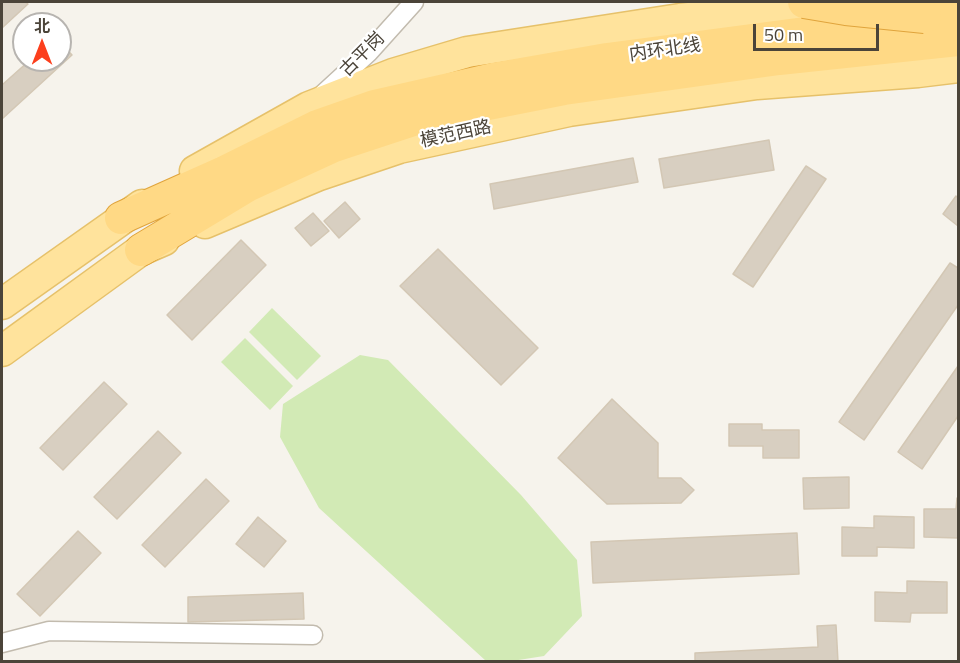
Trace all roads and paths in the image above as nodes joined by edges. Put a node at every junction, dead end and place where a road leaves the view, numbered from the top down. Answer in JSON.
{"nodes":[{"id":1,"x":414,"y":2,"type":"edge"},
{"id":2,"x":804,"y":2,"type":"edge"},
{"id":3,"x":846,"y":2,"type":"edge"},
{"id":4,"x":958,"y":13,"type":"edge"},
{"id":5,"x":925,"y":17,"type":"junction"},
{"id":6,"x":958,"y":40,"type":"edge"},
{"id":7,"x":958,"y":68,"type":"edge"},
{"id":8,"x":309,"y":107,"type":"junction"},
{"id":9,"x":121,"y":218,"type":"junction"},
{"id":10,"x":141,"y":250,"type":"junction"},
{"id":11,"x":2,"y":304,"type":"edge"},
{"id":12,"x":2,"y":351,"type":"edge"},
{"id":13,"x":313,"y":634,"type":"dead end"},
{"id":14,"x":2,"y":643,"type":"edge"}],
"edges":[{"from":1,"to":8,"type":"street","name":"古平岗"},
{"from":2,"to":5,"type":"highway","bridge":true},
{"from":3,"to":8,"type":"main road"},
{"from":4,"to":5,"type":"highway","name":"内环北线"},
{"from":5,"to":9,"type":"highway","name":"内环北线","bridge":true},
{"from":6,"to":10,"type":"highway","name":"内环北线"},
{"from":7,"to":10,"type":"main road","name":"模范西路"},
{"from":8,"to":9,"type":"main road"},
{"from":9,"to":11,"type":"main road"},
{"from":10,"to":12,"type":"main road","name":"模范西路"},
{"from":13,"to":14,"type":"street"}]}
